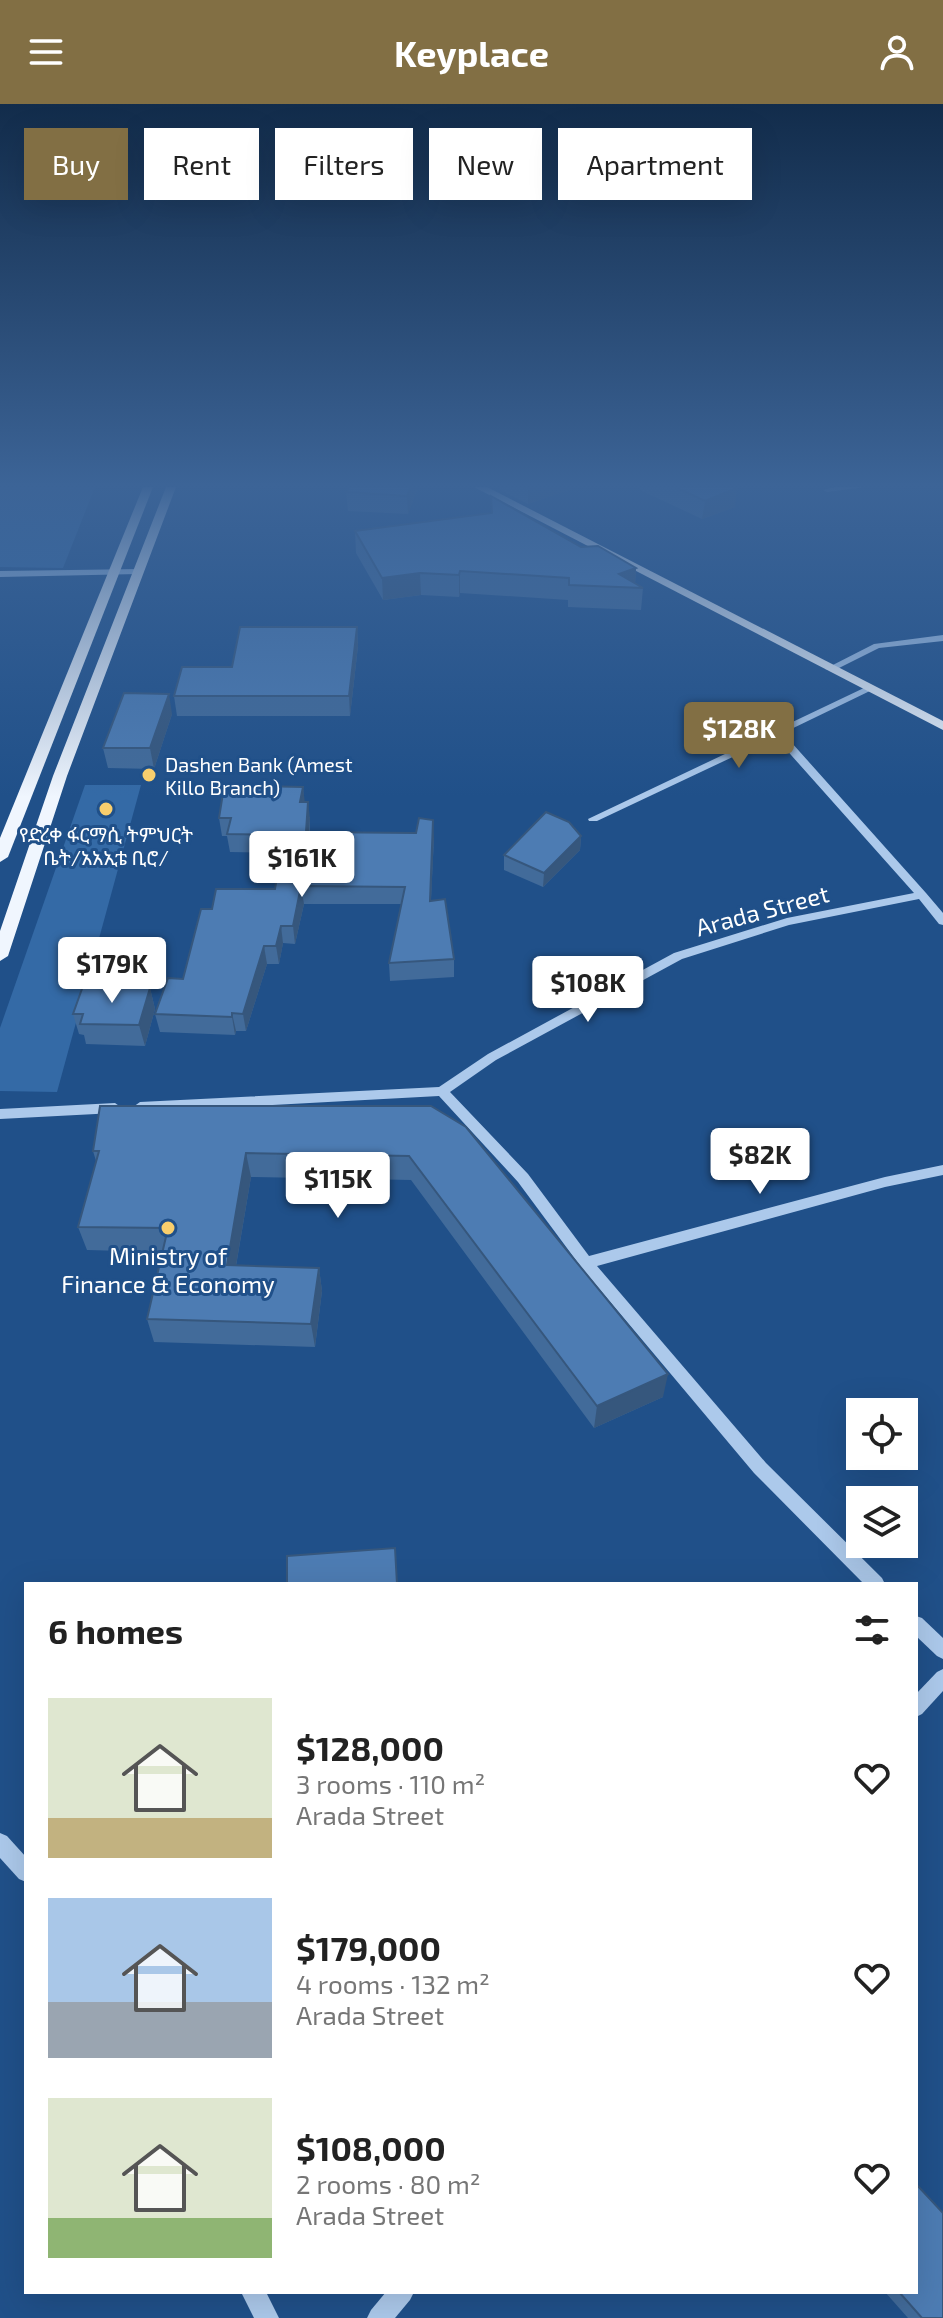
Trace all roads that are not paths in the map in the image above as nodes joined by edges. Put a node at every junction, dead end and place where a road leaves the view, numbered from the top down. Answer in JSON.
{"nodes":[{"id":1,"x":107,"y":590,"type":"edge"},
{"id":2,"x":131,"y":590,"type":"edge"},
{"id":3,"x":678,"y":590,"type":"edge"},
{"id":4,"x":943,"y":638,"type":"edge"},
{"id":5,"x":830,"y":669,"type":"junction"},
{"id":6,"x":869,"y":689,"type":"junction"},
{"id":7,"x":943,"y":726,"type":"edge"},
{"id":8,"x":777,"y":733,"type":"junction"},
{"id":9,"x":593,"y":819,"type":"dead end"},
{"id":10,"x":0,"y":857,"type":"edge"},
{"id":11,"x":922,"y":895,"type":"junction"},
{"id":12,"x":943,"y":921,"type":"edge"},
{"id":13,"x":0,"y":956,"type":"edge"},
{"id":14,"x":442,"y":1091,"type":"junction"},
{"id":15,"x":0,"y":1114,"type":"edge"},
{"id":16,"x":943,"y":1170,"type":"edge"},
{"id":17,"x":586,"y":1263,"type":"junction"},
{"id":18,"x":874,"y":1582,"type":"edge"},
{"id":19,"x":918,"y":1626,"type":"edge"},
{"id":20,"x":943,"y":1650,"type":"edge"},
{"id":21,"x":943,"y":1678,"type":"edge"},
{"id":22,"x":918,"y":1706,"type":"edge"},
{"id":23,"x":0,"y":1843,"type":"edge"},
{"id":24,"x":24,"y":1870,"type":"edge"},
{"id":25,"x":254,"y":2294,"type":"edge"},
{"id":26,"x":400,"y":2294,"type":"edge"},
{"id":27,"x":267,"y":2318,"type":"edge"},
{"id":28,"x":379,"y":2318,"type":"edge"}],
"edges":[{"from":1,"to":10,"type":"main road"},
{"from":2,"to":13,"type":"main road"},
{"from":3,"to":5,"type":"main road"},
{"from":4,"to":5,"type":"street"},
{"from":5,"to":6,"type":"main road"},
{"from":6,"to":7,"type":"main road"},
{"from":6,"to":8,"type":"street"},
{"from":8,"to":9,"type":"street"},
{"from":8,"to":11,"type":"street"},
{"from":11,"to":12,"type":"street"},
{"from":11,"to":14,"type":"street","name":"Arada Street"},
{"from":14,"to":15,"type":"street"},
{"from":14,"to":17,"type":"street"},
{"from":16,"to":17,"type":"street"},
{"from":17,"to":18,"type":"street"},
{"from":19,"to":20,"type":"street"},
{"from":21,"to":22,"type":"street"},
{"from":23,"to":24,"type":"street"},
{"from":25,"to":27,"type":"street"},
{"from":26,"to":28,"type":"street"}]}
